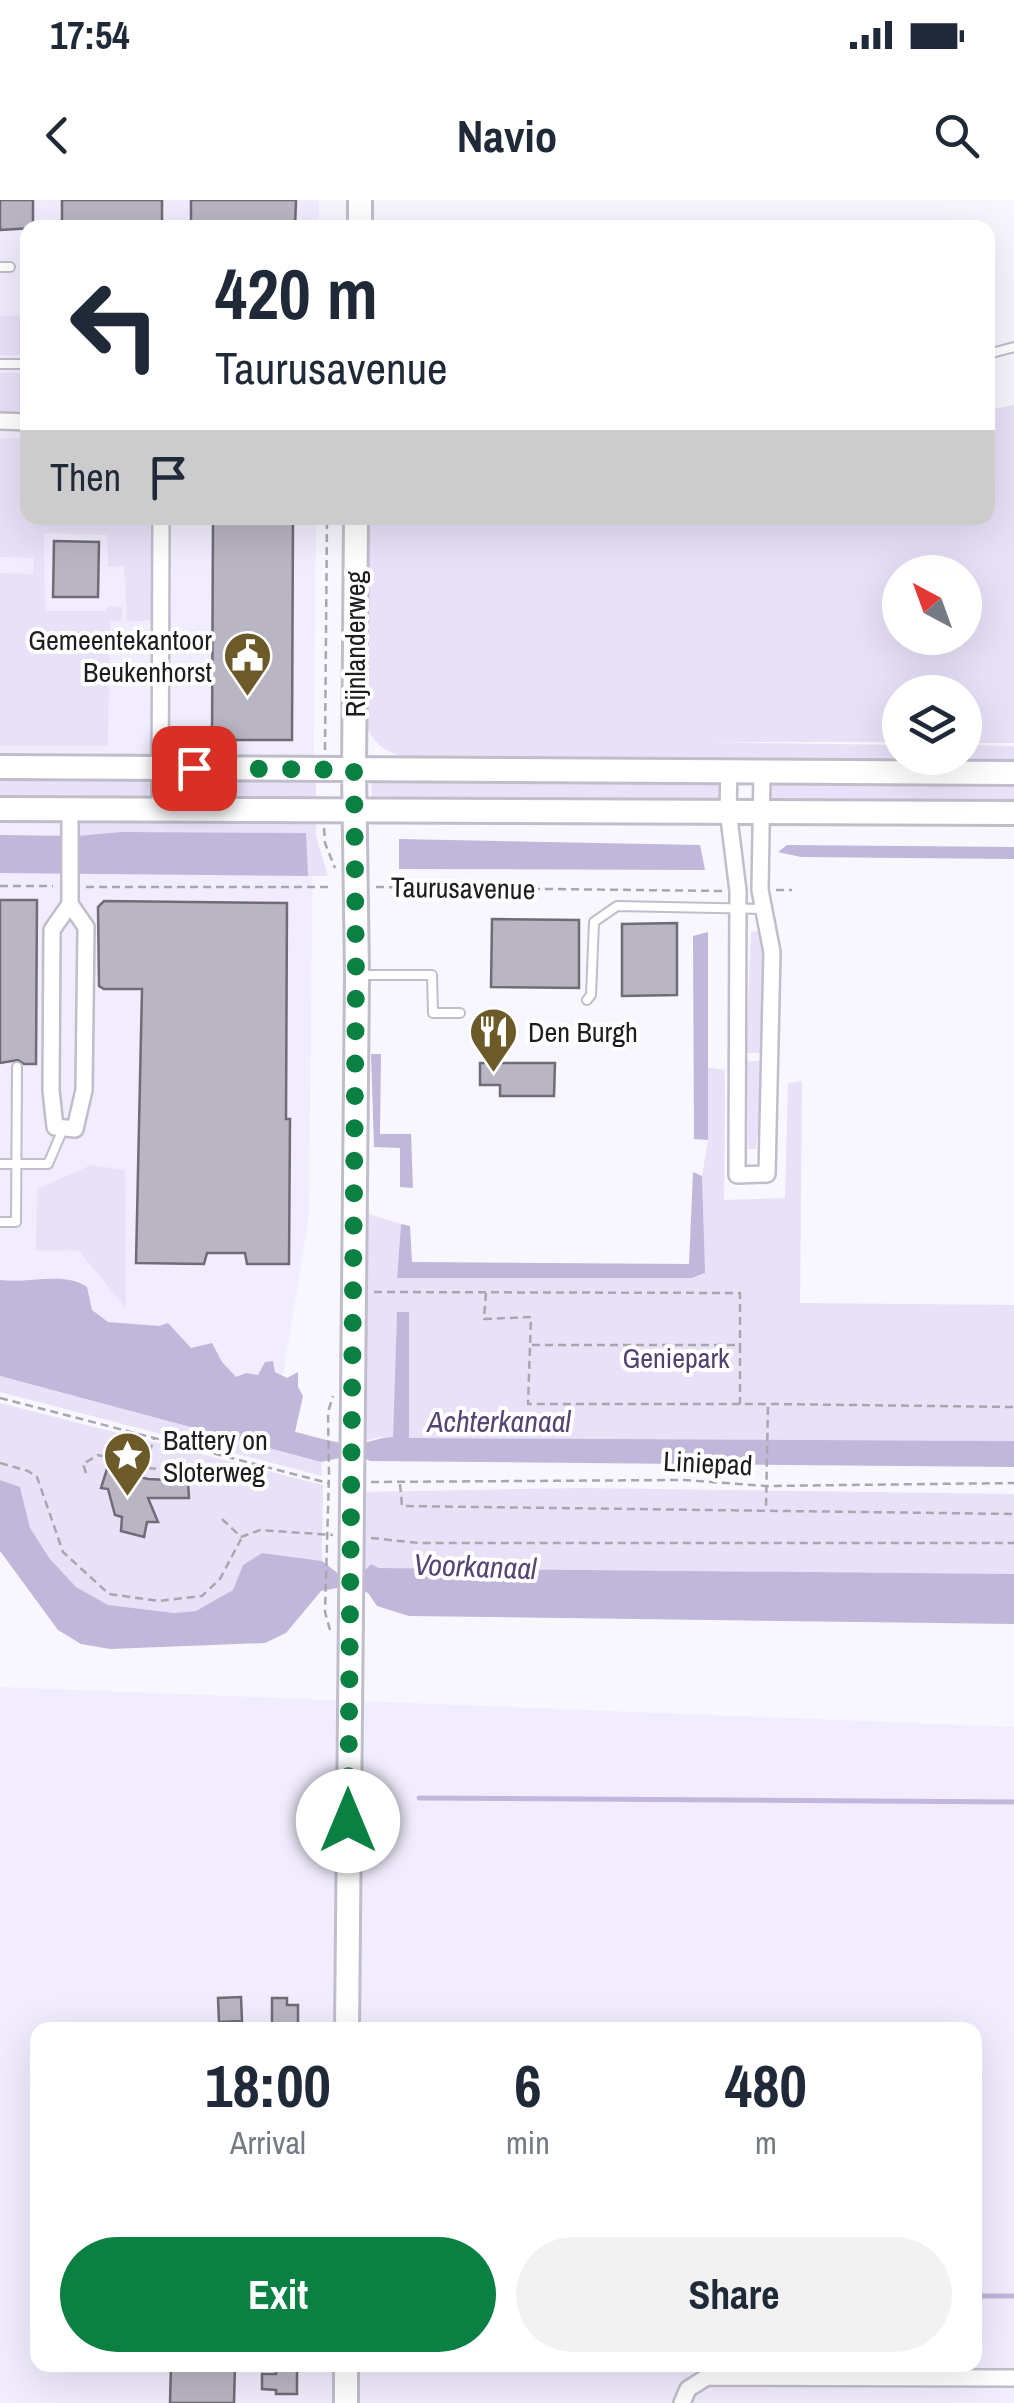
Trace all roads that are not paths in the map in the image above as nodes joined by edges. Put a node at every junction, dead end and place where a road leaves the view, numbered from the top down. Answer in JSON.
{"nodes":[{"id":1,"x":161,"y":525,"type":"edge"},
{"id":2,"x":356,"y":525,"type":"edge"},
{"id":3,"x":0,"y":767,"type":"edge"},
{"id":4,"x":160,"y":768,"type":"junction"},
{"id":5,"x":354,"y":770,"type":"junction"},
{"id":6,"x":729,"y":771,"type":"junction"},
{"id":7,"x":762,"y":772,"type":"junction"},
{"id":8,"x":1014,"y":772,"type":"edge"},
{"id":9,"x":0,"y":809,"type":"edge"},
{"id":10,"x":160,"y":810,"type":"junction"},
{"id":11,"x":728,"y":810,"type":"junction"},
{"id":12,"x":761,"y":810,"type":"junction"},
{"id":13,"x":355,"y":811,"type":"junction"},
{"id":14,"x":1014,"y":813,"type":"edge"},
{"id":15,"x":70,"y":820,"type":"junction"},
{"id":16,"x":70,"y":904,"type":"junction"},
{"id":17,"x":738,"y":908,"type":"junction"},
{"id":18,"x":764,"y":909,"type":"junction"},
{"id":19,"x":356,"y":976,"type":"junction"},
{"id":20,"x":586,"y":1000,"type":"dead end"},
{"id":21,"x":460,"y":1013,"type":"dead end"},
{"id":22,"x":18,"y":1067,"type":"dead end"},
{"id":23,"x":64,"y":1128,"type":"junction"},
{"id":24,"x":0,"y":1164,"type":"edge"},
{"id":25,"x":16,"y":1164,"type":"junction"},
{"id":26,"x":0,"y":1222,"type":"edge"},
{"id":27,"x":348,"y":2022,"type":"edge"},
{"id":28,"x":346,"y":2372,"type":"edge"},
{"id":29,"x":1014,"y":2378,"type":"edge"},
{"id":30,"x":346,"y":2403,"type":"edge"},
{"id":31,"x":682,"y":2403,"type":"edge"}],
"edges":[{"from":1,"to":4,"type":"street"},
{"from":2,"to":5,"type":"main road","name":"Rijnlanderweg"},
{"from":3,"to":4,"type":"main road"},
{"from":4,"to":5,"type":"main road"},
{"from":4,"to":10,"type":"street"},
{"from":5,"to":6,"type":"main road"},
{"from":5,"to":13,"type":"main road","name":"Rijnlanderweg"},
{"from":6,"to":7,"type":"main road"},
{"from":6,"to":11,"type":"street"},
{"from":7,"to":8,"type":"main road"},
{"from":7,"to":12,"type":"street"},
{"from":9,"to":15,"type":"main road"},
{"from":10,"to":13,"type":"main road"},
{"from":10,"to":15,"type":"main road"},
{"from":11,"to":12,"type":"main road"},
{"from":11,"to":13,"type":"main road"},
{"from":11,"to":17,"type":"street"},
{"from":12,"to":14,"type":"main road"},
{"from":12,"to":18,"type":"street"},
{"from":13,"to":19,"type":"main road","name":"Rijnlanderweg"},
{"from":15,"to":16,"type":"street"},
{"from":16,"to":23,"type":"street"},
{"from":16,"to":23,"type":"street"},
{"from":17,"to":18,"type":"lane"},
{"from":17,"to":18,"type":"street"},
{"from":17,"to":20,"type":"lane"},
{"from":19,"to":21,"type":"lane"},
{"from":19,"to":27,"type":"main road","name":"Rijnlanderweg"},
{"from":22,"to":25,"type":"lane"},
{"from":23,"to":25,"type":"lane"},
{"from":24,"to":25,"type":"lane"},
{"from":25,"to":26,"type":"lane"},
{"from":28,"to":30,"type":"main road"},
{"from":29,"to":31,"type":"street"}]}
